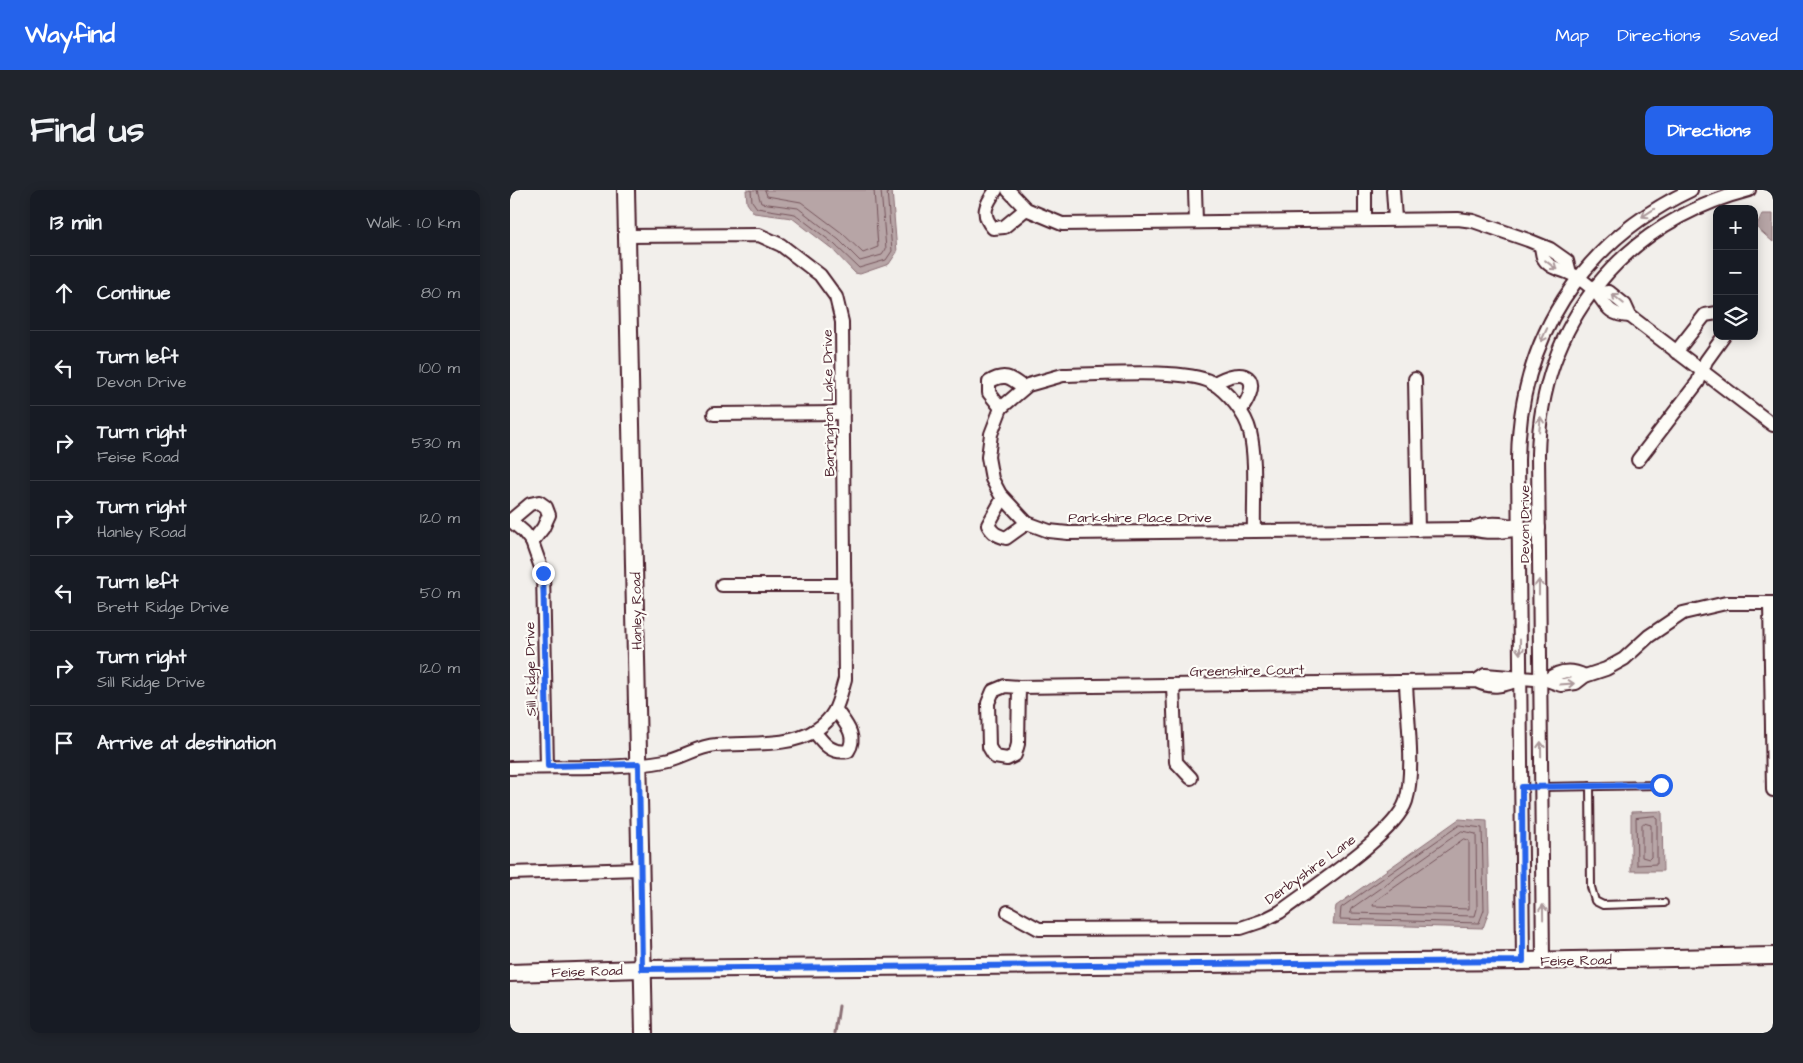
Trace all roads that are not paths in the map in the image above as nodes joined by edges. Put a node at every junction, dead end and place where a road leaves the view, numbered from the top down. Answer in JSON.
{"nodes":[{"id":1,"x":626,"y":190,"type":"edge"},
{"id":2,"x":996,"y":190,"type":"edge"},
{"id":3,"x":1008,"y":190,"type":"edge"},
{"id":4,"x":1195,"y":190,"type":"edge"},
{"id":5,"x":1365,"y":190,"type":"edge"},
{"id":6,"x":1393,"y":190,"type":"edge"},
{"id":7,"x":1691,"y":190,"type":"edge"},
{"id":8,"x":1749,"y":190,"type":"edge"},
{"id":9,"x":1026,"y":209,"type":"junction"},
{"id":10,"x":1395,"y":219,"type":"junction"},
{"id":11,"x":1364,"y":220,"type":"junction"},
{"id":12,"x":1196,"y":221,"type":"junction"},
{"id":13,"x":628,"y":236,"type":"junction"},
{"id":14,"x":1574,"y":275,"type":"junction"},
{"id":15,"x":1596,"y":291,"type":"junction"},
{"id":16,"x":1713,"y":314,"type":"edge"},
{"id":17,"x":1721,"y":340,"type":"edge"},
{"id":18,"x":1676,"y":352,"type":"junction"},
{"id":19,"x":1701,"y":372,"type":"junction"},
{"id":20,"x":1415,"y":380,"type":"dead end"},
{"id":21,"x":1214,"y":384,"type":"junction"},
{"id":22,"x":1024,"y":388,"type":"junction"},
{"id":23,"x":1001,"y":408,"type":"junction"},
{"id":24,"x":1241,"y":410,"type":"junction"},
{"id":25,"x":843,"y":413,"type":"junction"},
{"id":26,"x":714,"y":414,"type":"dead end"},
{"id":27,"x":1773,"y":425,"type":"edge"},
{"id":28,"x":1638,"y":460,"type":"dead end"},
{"id":29,"x":1003,"y":498,"type":"junction"},
{"id":30,"x":510,"y":520,"type":"edge"},
{"id":31,"x":1027,"y":523,"type":"junction"},
{"id":32,"x":1519,"y":528,"type":"junction"},
{"id":33,"x":1539,"y":528,"type":"junction"},
{"id":34,"x":1418,"y":530,"type":"junction"},
{"id":35,"x":1254,"y":531,"type":"junction"},
{"id":36,"x":532,"y":542,"type":"junction"},
{"id":37,"x":722,"y":585,"type":"dead end"},
{"id":38,"x":844,"y":585,"type":"junction"},
{"id":39,"x":1772,"y":603,"type":"edge"},
{"id":40,"x":1520,"y":679,"type":"junction"},
{"id":41,"x":1544,"y":680,"type":"junction"},
{"id":42,"x":1406,"y":683,"type":"junction"},
{"id":43,"x":1173,"y":686,"type":"junction"},
{"id":44,"x":1018,"y":687,"type":"junction"},
{"id":45,"x":836,"y":710,"type":"junction"},
{"id":46,"x":814,"y":732,"type":"junction"},
{"id":47,"x":1773,"y":760,"type":"edge"},
{"id":48,"x":639,"y":764,"type":"junction"},
{"id":49,"x":548,"y":766,"type":"junction"},
{"id":50,"x":510,"y":768,"type":"edge"},
{"id":51,"x":1191,"y":778,"type":"dead end"},
{"id":52,"x":1661,"y":785,"type":"dead end"},
{"id":53,"x":1590,"y":786,"type":"junction"},
{"id":54,"x":1522,"y":787,"type":"junction"},
{"id":55,"x":1541,"y":787,"type":"junction"},
{"id":56,"x":1773,"y":790,"type":"edge"},
{"id":57,"x":640,"y":869,"type":"junction"},
{"id":58,"x":510,"y":873,"type":"edge"},
{"id":59,"x":1664,"y":903,"type":"dead end"},
{"id":60,"x":1008,"y":912,"type":"dead end"},
{"id":61,"x":1773,"y":956,"type":"edge"},
{"id":62,"x":1543,"y":960,"type":"junction"},
{"id":63,"x":1523,"y":961,"type":"junction"},
{"id":64,"x":642,"y":969,"type":"junction"},
{"id":65,"x":510,"y":973,"type":"edge"},
{"id":66,"x":644,"y":1033,"type":"edge"}],
"edges":[{"from":1,"to":13,"type":"street","name":"Hanley Road"},
{"from":2,"to":9,"type":"street"},
{"from":3,"to":9,"type":"street"},
{"from":4,"to":12,"type":"street"},
{"from":5,"to":11,"type":"street"},
{"from":6,"to":10,"type":"street"},
{"from":7,"to":14,"type":"street","name":"Devon Drive","one_way":true},
{"from":8,"to":15,"type":"street","name":"Devon Drive"},
{"from":9,"to":12,"type":"street"},
{"from":10,"to":11,"type":"street"},
{"from":10,"to":14,"type":"street"},
{"from":11,"to":12,"type":"street"},
{"from":13,"to":25,"type":"street","name":"Barrington Lake Drive"},
{"from":13,"to":48,"type":"street","name":"Hanley Road"},
{"from":14,"to":15,"type":"street"},
{"from":14,"to":32,"type":"street","name":"Devon Drive","one_way":true},
{"from":15,"to":18,"type":"street"},
{"from":33,"to":15,"type":"street","name":"Devon Drive","one_way":true},
{"from":16,"to":18,"type":"street"},
{"from":17,"to":19,"type":"street"},
{"from":18,"to":19,"type":"street"},
{"from":19,"to":27,"type":"street"},
{"from":19,"to":28,"type":"street"},
{"from":20,"to":34,"type":"street"},
{"from":21,"to":22,"type":"street","name":"Parkshire Place Drive"},
{"from":21,"to":24,"type":"street","name":"Parkshire Place Drive"},
{"from":21,"to":24,"type":"street"},
{"from":22,"to":23,"type":"street","name":"Parkshire Place Drive"},
{"from":22,"to":23,"type":"street"},
{"from":23,"to":29,"type":"street","name":"Parkshire Place Drive"},
{"from":24,"to":35,"type":"street","name":"Parkshire Place Drive"},
{"from":25,"to":26,"type":"street"},
{"from":25,"to":38,"type":"street","name":"Barrington Lake Drive"},
{"from":29,"to":31,"type":"street","name":"Parkshire Place Drive"},
{"from":29,"to":31,"type":"street"},
{"from":30,"to":36,"type":"street","name":"Sill Ridge Drive"},
{"from":30,"to":36,"type":"street","name":"Sill Ridge Drive"},
{"from":31,"to":35,"type":"street","name":"Parkshire Place Drive"},
{"from":32,"to":33,"type":"street","name":"Parkshire Place Drive"},
{"from":32,"to":34,"type":"street","name":"Parkshire Place Drive"},
{"from":32,"to":40,"type":"street","name":"Devon Drive","one_way":true},
{"from":41,"to":33,"type":"street","name":"Devon Drive","one_way":true},
{"from":34,"to":35,"type":"street","name":"Parkshire Place Drive"},
{"from":36,"to":49,"type":"street","name":"Sill Ridge Drive"},
{"from":37,"to":38,"type":"street"},
{"from":38,"to":45,"type":"street","name":"Barrington Lake Drive"},
{"from":39,"to":41,"type":"street"},
{"from":39,"to":47,"type":"street"},
{"from":40,"to":41,"type":"street","name":"Greenshire Court"},
{"from":40,"to":42,"type":"street","name":"Greenshire Court"},
{"from":40,"to":54,"type":"street","name":"Devon Drive"},
{"from":55,"to":41,"type":"street","name":"Devon Drive","one_way":true},
{"from":42,"to":43,"type":"street","name":"Greenshire Court"},
{"from":42,"to":60,"type":"street","name":"Derbyshire Lane"},
{"from":43,"to":44,"type":"street","name":"Greenshire Court"},
{"from":43,"to":51,"type":"street"},
{"from":44,"to":44,"type":"street","name":"Greenshire Court"},
{"from":45,"to":46,"type":"street","name":"Barrington Lake Drive"},
{"from":45,"to":46,"type":"street"},
{"from":46,"to":48,"type":"street","name":"Barrington Lake Drive"},
{"from":47,"to":56,"type":"street"},
{"from":48,"to":49,"type":"street","name":"Barrington Lake Drive"},
{"from":48,"to":57,"type":"street","name":"Hanley Road"},
{"from":49,"to":50,"type":"street","name":"Barrington Lake Drive"},
{"from":52,"to":53,"type":"lane"},
{"from":53,"to":55,"type":"lane"},
{"from":53,"to":59,"type":"lane"},
{"from":54,"to":55,"type":"street"},
{"from":54,"to":63,"type":"street","name":"Devon Drive"},
{"from":62,"to":55,"type":"street","name":"Devon Drive","one_way":true},
{"from":57,"to":58,"type":"street"},
{"from":57,"to":64,"type":"street","name":"Hanley Road"},
{"from":61,"to":62,"type":"street","name":"Feise Road"},
{"from":62,"to":63,"type":"street","name":"Feise Road"},
{"from":63,"to":64,"type":"street","name":"Feise Road"},
{"from":64,"to":65,"type":"street","name":"Feise Road"},
{"from":64,"to":66,"type":"street","name":"Hanley Road"}]}
